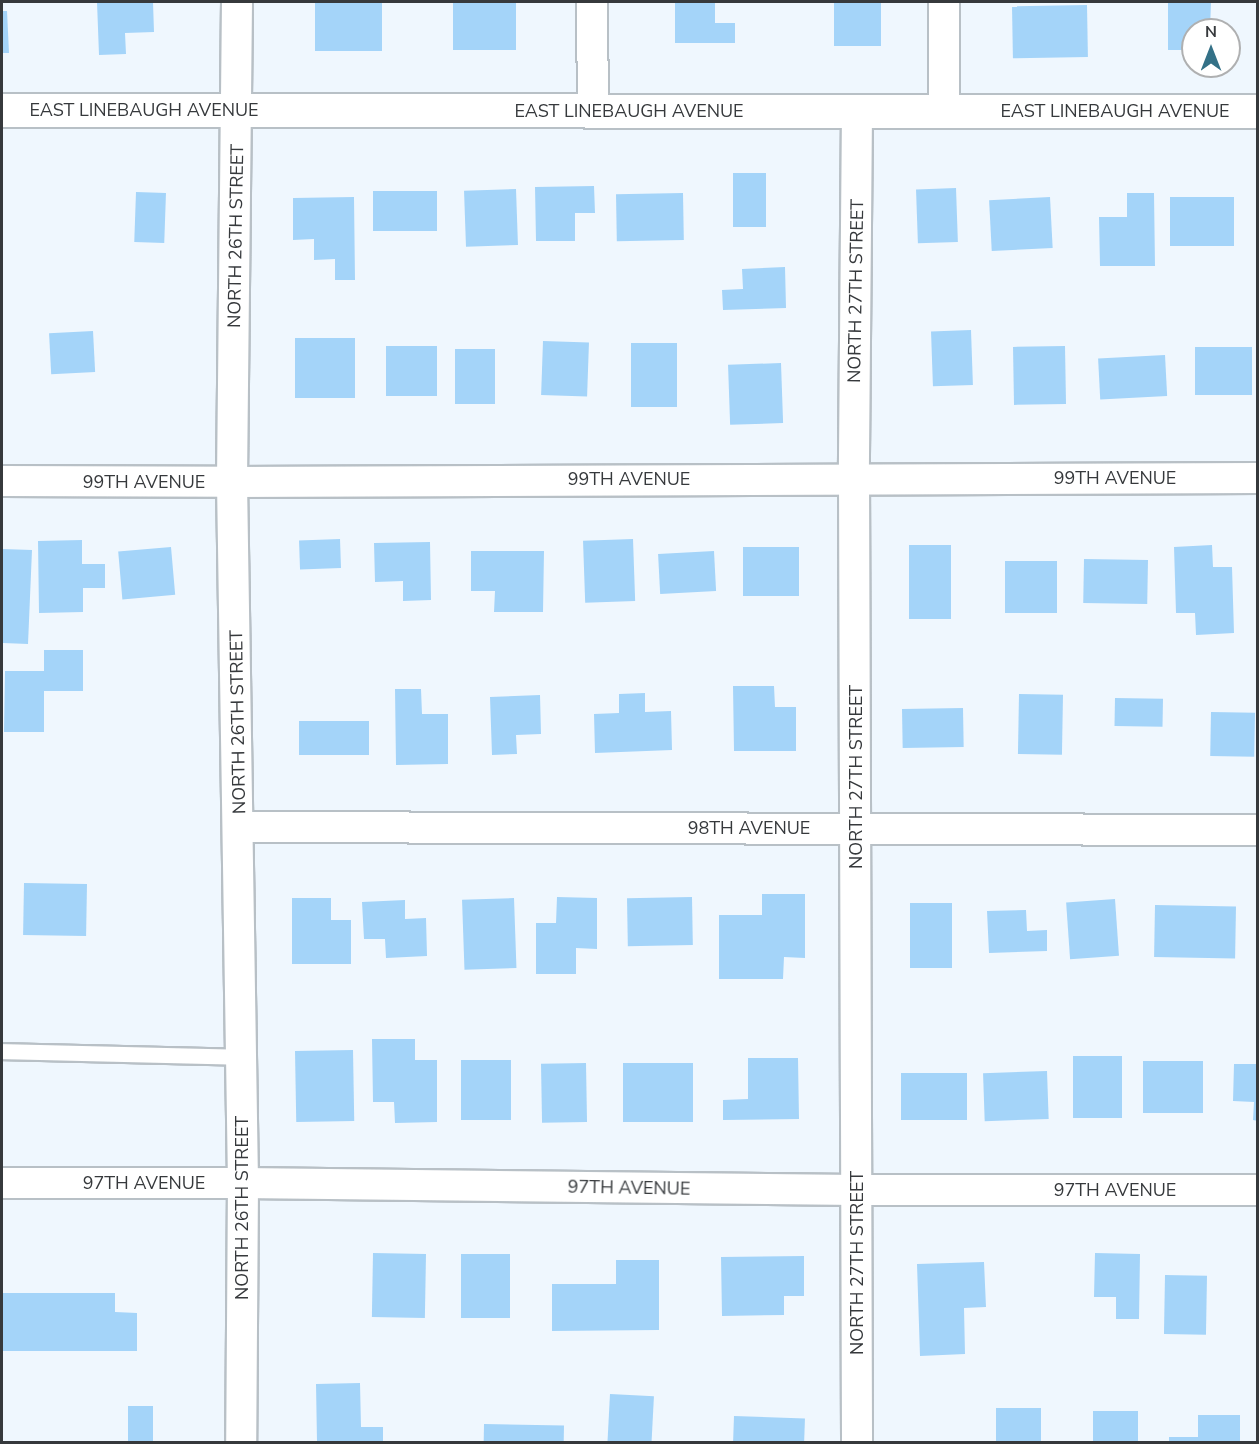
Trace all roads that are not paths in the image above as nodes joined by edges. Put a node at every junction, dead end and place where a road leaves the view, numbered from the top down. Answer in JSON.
{"nodes":[{"id":1,"x":237,"y":2,"type":"edge"},
{"id":2,"x":592,"y":2,"type":"edge"},
{"id":3,"x":944,"y":2,"type":"edge"},
{"id":4,"x":2,"y":110,"type":"edge"},
{"id":5,"x":237,"y":110,"type":"junction"},
{"id":6,"x":593,"y":111,"type":"junction"},
{"id":7,"x":857,"y":111,"type":"junction"},
{"id":8,"x":944,"y":111,"type":"junction"},
{"id":9,"x":1257,"y":111,"type":"edge"},
{"id":10,"x":854,"y":478,"type":"junction"},
{"id":11,"x":1257,"y":478,"type":"edge"},
{"id":12,"x":2,"y":481,"type":"edge"},
{"id":13,"x":232,"y":482,"type":"junction"},
{"id":14,"x":240,"y":827,"type":"junction"},
{"id":15,"x":856,"y":828,"type":"junction"},
{"id":16,"x":1257,"y":830,"type":"edge"},
{"id":17,"x":2,"y":1051,"type":"edge"},
{"id":18,"x":242,"y":1057,"type":"junction"},
{"id":19,"x":2,"y":1183,"type":"edge"},
{"id":20,"x":243,"y":1183,"type":"junction"},
{"id":21,"x":857,"y":1190,"type":"junction"},
{"id":22,"x":1257,"y":1190,"type":"edge"},
{"id":23,"x":241,"y":1443,"type":"edge"},
{"id":24,"x":857,"y":1443,"type":"edge"}],
"edges":[{"from":1,"to":5,"type":"street","name":"NORTH 26TH STREET"},
{"from":2,"to":6,"type":"street"},
{"from":3,"to":8,"type":"street"},
{"from":4,"to":5,"type":"street","name":"EAST LINEBAUGH AVENUE"},
{"from":5,"to":6,"type":"street","name":"EAST LINEBAUGH AVENUE"},
{"from":5,"to":13,"type":"street","name":"NORTH 26TH STREET"},
{"from":6,"to":7,"type":"street","name":"EAST LINEBAUGH AVENUE"},
{"from":7,"to":8,"type":"street","name":"EAST LINEBAUGH AVENUE"},
{"from":7,"to":10,"type":"street","name":"NORTH 27TH STREET"},
{"from":8,"to":9,"type":"street","name":"EAST LINEBAUGH AVENUE"},
{"from":10,"to":11,"type":"street","name":"99TH AVENUE"},
{"from":10,"to":13,"type":"street","name":"99TH AVENUE"},
{"from":10,"to":15,"type":"street","name":"NORTH 27TH STREET"},
{"from":12,"to":13,"type":"street","name":"99TH AVENUE"},
{"from":13,"to":14,"type":"street","name":"NORTH 26TH STREET"},
{"from":14,"to":15,"type":"street","name":"98TH AVENUE"},
{"from":14,"to":18,"type":"street","name":"NORTH 26TH STREET"},
{"from":15,"to":16,"type":"street","name":"98TH AVENUE"},
{"from":15,"to":21,"type":"street","name":"NORTH 27TH STREET"},
{"from":17,"to":18,"type":"lane"},
{"from":18,"to":20,"type":"street","name":"NORTH 26TH STREET"},
{"from":19,"to":20,"type":"street","name":"97TH AVENUE"},
{"from":20,"to":21,"type":"street","name":"97TH AVENUE"},
{"from":20,"to":23,"type":"street","name":"NORTH 26TH STREET"},
{"from":21,"to":22,"type":"street","name":"97TH AVENUE"},
{"from":21,"to":24,"type":"street","name":"NORTH 27TH STREET"}]}
